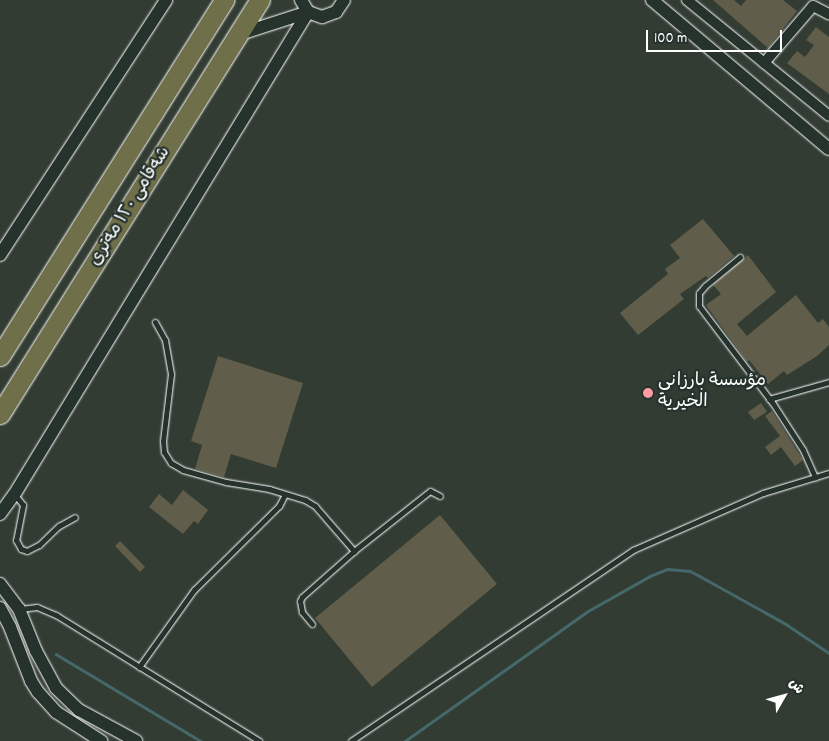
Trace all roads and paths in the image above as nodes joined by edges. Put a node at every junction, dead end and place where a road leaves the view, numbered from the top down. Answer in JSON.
{"nodes":[{"id":1,"x":166,"y":0,"type":"edge"},
{"id":2,"x":224,"y":0,"type":"edge"},
{"id":3,"x":260,"y":0,"type":"edge"},
{"id":4,"x":301,"y":0,"type":"edge"},
{"id":5,"x":344,"y":0,"type":"edge"},
{"id":6,"x":652,"y":0,"type":"edge"},
{"id":7,"x":687,"y":0,"type":"edge"},
{"id":8,"x":809,"y":3,"type":"edge"},
{"id":9,"x":308,"y":12,"type":"junction"},
{"id":10,"x":829,"y":14,"type":"edge"},
{"id":11,"x":829,"y":19,"type":"edge"},
{"id":12,"x":240,"y":34,"type":"junction"},
{"id":13,"x":764,"y":62,"type":"junction"},
{"id":14,"x":829,"y":116,"type":"edge"},
{"id":15,"x":829,"y":149,"type":"edge"},
{"id":16,"x":0,"y":255,"type":"edge"},
{"id":17,"x":740,"y":257,"type":"dead end"},
{"id":18,"x":155,"y":322,"type":"dead end"},
{"id":19,"x":0,"y":356,"type":"edge"},
{"id":20,"x":829,"y":382,"type":"edge"},
{"id":21,"x":769,"y":399,"type":"junction"},
{"id":22,"x":0,"y":414,"type":"edge"},
{"id":23,"x":829,"y":473,"type":"edge"},
{"id":24,"x":815,"y":477,"type":"junction"},
{"id":25,"x":285,"y":494,"type":"junction"},
{"id":26,"x":14,"y":495,"type":"junction"},
{"id":27,"x":440,"y":496,"type":"dead end"},
{"id":28,"x":0,"y":514,"type":"edge"},
{"id":29,"x":75,"y":517,"type":"dead end"},
{"id":30,"x":354,"y":551,"type":"junction"},
{"id":31,"x":0,"y":584,"type":"edge"},
{"id":32,"x":0,"y":608,"type":"edge"},
{"id":33,"x":19,"y":609,"type":"junction"},
{"id":34,"x":312,"y":624,"type":"dead end"},
{"id":35,"x":139,"y":667,"type":"junction"},
{"id":36,"x":87,"y":738,"type":"edge"},
{"id":37,"x":101,"y":741,"type":"edge"},
{"id":38,"x":136,"y":741,"type":"edge"},
{"id":39,"x":259,"y":741,"type":"edge"},
{"id":40,"x":352,"y":741,"type":"edge"}],
"edges":[{"from":1,"to":16,"type":"street"},
{"from":2,"to":19,"type":"highway","name":"شەقامی ١٢٠ مەتری"},
{"from":3,"to":12,"type":"highway","name":"شەقامی ١٢٠ مەتری"},
{"from":4,"to":9,"type":"street"},
{"from":5,"to":9,"type":"street"},
{"from":6,"to":15,"type":"street"},
{"from":7,"to":13,"type":"street"},
{"from":8,"to":10,"type":"street"},
{"from":8,"to":11,"type":"street"},
{"from":8,"to":13,"type":"street"},
{"from":9,"to":12,"type":"street"},
{"from":9,"to":26,"type":"street"},
{"from":12,"to":22,"type":"highway","name":"شەقامی ١٢٠ مەتری"},
{"from":13,"to":14,"type":"street"},
{"from":17,"to":21,"type":"lane"},
{"from":18,"to":25,"type":"lane"},
{"from":20,"to":21,"type":"lane"},
{"from":21,"to":24,"type":"lane"},
{"from":23,"to":24,"type":"lane"},
{"from":24,"to":40,"type":"lane"},
{"from":25,"to":30,"type":"lane"},
{"from":25,"to":35,"type":"lane"},
{"from":26,"to":28,"type":"street"},
{"from":26,"to":29,"type":"lane"},
{"from":27,"to":30,"type":"lane"},
{"from":30,"to":34,"type":"lane"},
{"from":31,"to":33,"type":"street"},
{"from":32,"to":36,"type":"street"},
{"from":33,"to":35,"type":"lane"},
{"from":33,"to":38,"type":"street"},
{"from":35,"to":39,"type":"lane"},
{"from":36,"to":37,"type":"street"}]}
